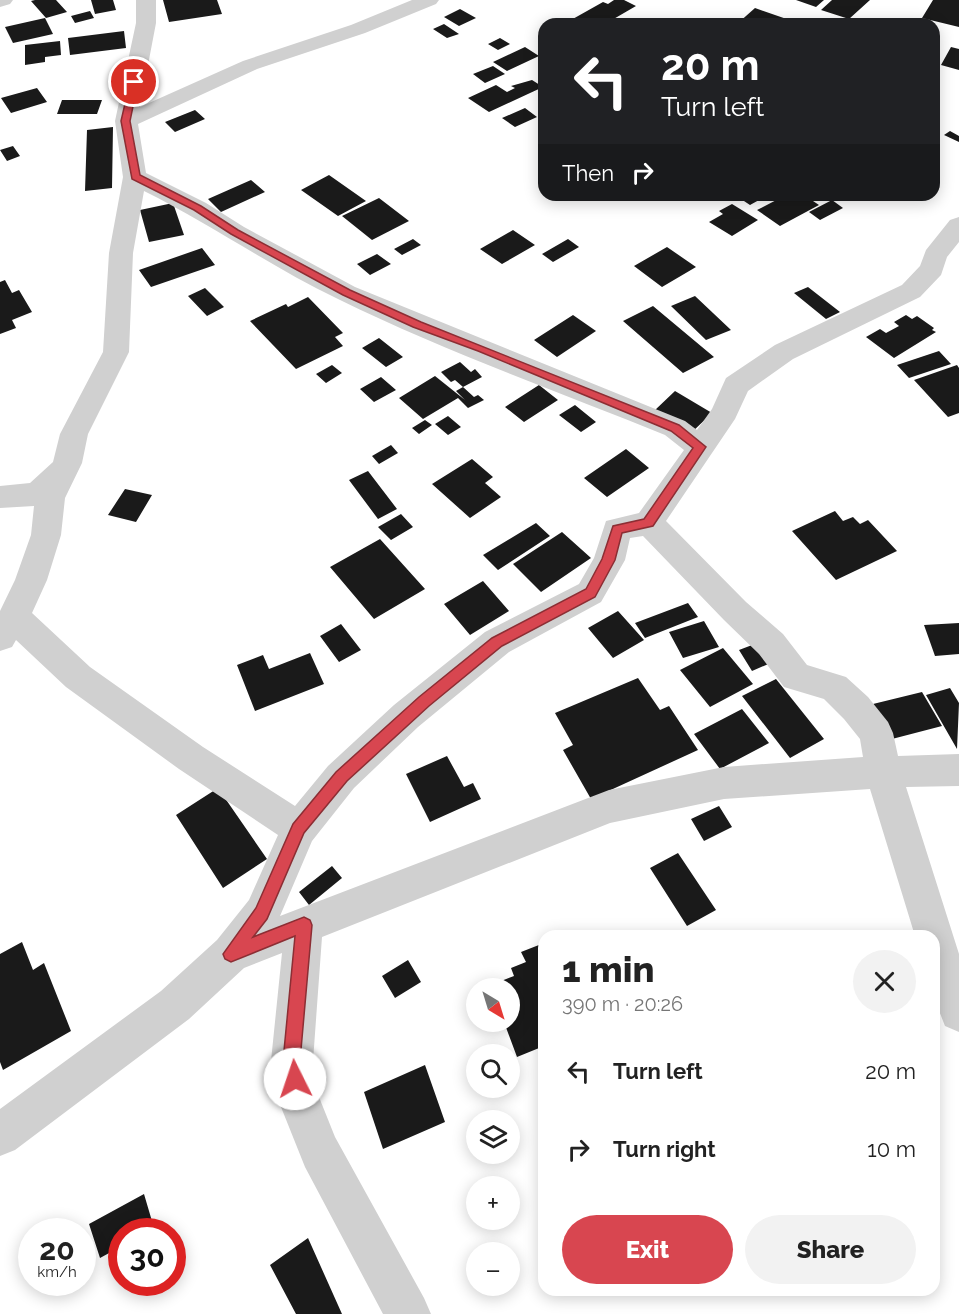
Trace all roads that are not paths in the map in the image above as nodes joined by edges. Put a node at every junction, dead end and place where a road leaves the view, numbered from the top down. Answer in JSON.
{"nodes":[{"id":1,"x":146,"y":0,"type":"edge"},
{"id":2,"x":429,"y":0,"type":"edge"},
{"id":3,"x":126,"y":121,"type":"junction"},
{"id":4,"x":135,"y":177,"type":"junction"},
{"id":5,"x":959,"y":225,"type":"edge"},
{"id":6,"x":947,"y":260,"type":"edge"},
{"id":7,"x":700,"y":447,"type":"junction"},
{"id":8,"x":67,"y":464,"type":"junction"},
{"id":9,"x":0,"y":497,"type":"edge"},
{"id":10,"x":648,"y":523,"type":"junction"},
{"id":11,"x":7,"y":627,"type":"edge"},
{"id":12,"x":959,"y":770,"type":"edge"},
{"id":13,"x":883,"y":772,"type":"junction"},
{"id":14,"x":299,"y":829,"type":"junction"},
{"id":15,"x":304,"y":925,"type":"junction"},
{"id":16,"x":932,"y":930,"type":"edge"},
{"id":17,"x":231,"y":954,"type":"junction"},
{"id":18,"x":940,"y":955,"type":"edge"},
{"id":19,"x":959,"y":1012,"type":"edge"},
{"id":20,"x":0,"y":1135,"type":"edge"},
{"id":21,"x":408,"y":1314,"type":"edge"}],
"edges":[{"from":1,"to":3,"type":"street"},
{"from":2,"to":3,"type":"street"},
{"from":3,"to":4,"type":"street"},
{"from":4,"to":7,"type":"street"},
{"from":4,"to":8,"type":"street"},
{"from":5,"to":6,"type":"street"},
{"from":6,"to":7,"type":"street"},
{"from":7,"to":10,"type":"street"},
{"from":8,"to":9,"type":"street"},
{"from":8,"to":11,"type":"street"},
{"from":10,"to":13,"type":"street"},
{"from":10,"to":14,"type":"street"},
{"from":11,"to":14,"type":"street"},
{"from":12,"to":13,"type":"street"},
{"from":13,"to":15,"type":"street"},
{"from":13,"to":16,"type":"street"},
{"from":14,"to":17,"type":"street"},
{"from":15,"to":17,"type":"street"},
{"from":15,"to":21,"type":"street"},
{"from":17,"to":20,"type":"street"},
{"from":18,"to":19,"type":"street"}]}
